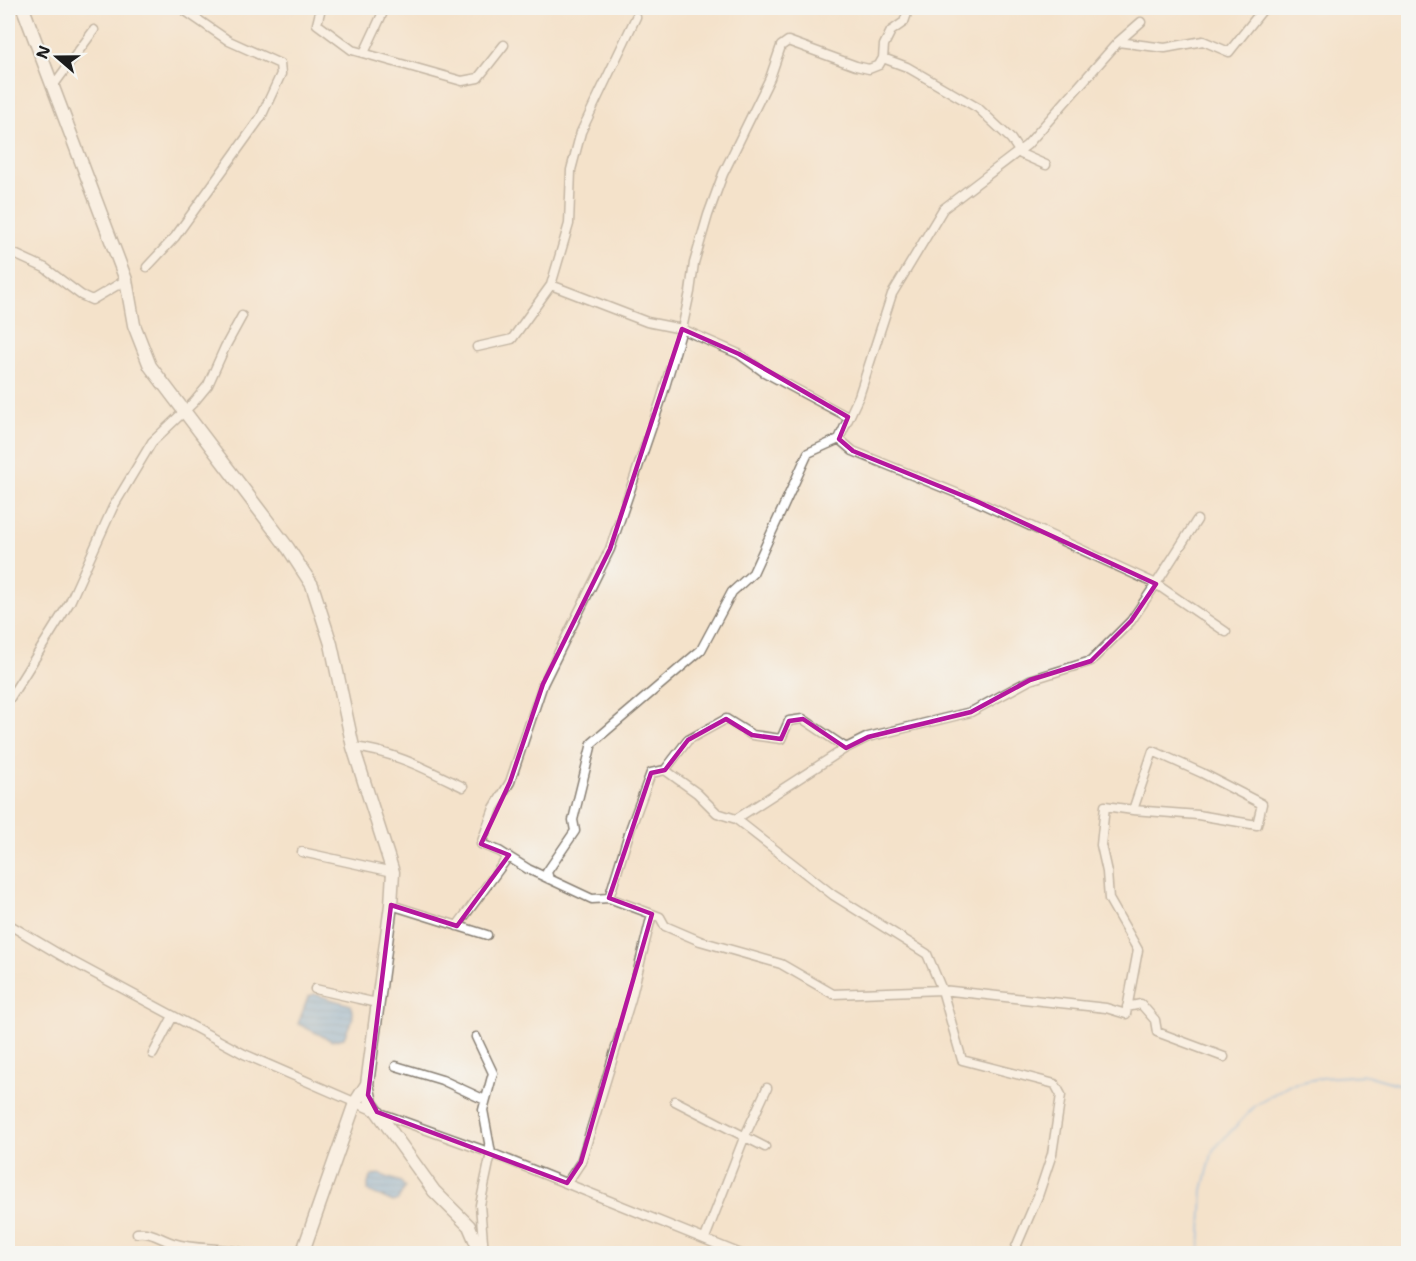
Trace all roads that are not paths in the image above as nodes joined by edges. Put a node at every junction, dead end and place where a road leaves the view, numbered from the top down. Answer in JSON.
{"nodes":[{"id":1,"x":11,"y":8,"type":"edge"},
{"id":2,"x":23,"y":8,"type":"edge"},
{"id":3,"x":181,"y":8,"type":"edge"},
{"id":4,"x":321,"y":8,"type":"edge"},
{"id":5,"x":385,"y":8,"type":"edge"},
{"id":6,"x":909,"y":8,"type":"edge"},
{"id":7,"x":1264,"y":8,"type":"edge"},
{"id":8,"x":8,"y":12,"type":"edge"},
{"id":9,"x":636,"y":17,"type":"dead end"},
{"id":10,"x":1141,"y":22,"type":"dead end"},
{"id":11,"x":94,"y":30,"type":"dead end"},
{"id":12,"x":1118,"y":42,"type":"junction"},
{"id":13,"x":504,"y":45,"type":"dead end"},
{"id":14,"x":364,"y":53,"type":"junction"},
{"id":15,"x":883,"y":58,"type":"junction"},
{"id":16,"x":53,"y":86,"type":"junction"},
{"id":17,"x":1021,"y":150,"type":"junction"},
{"id":18,"x":1046,"y":165,"type":"dead end"},
{"id":19,"x":8,"y":251,"type":"edge"},
{"id":20,"x":147,"y":267,"type":"dead end"},
{"id":21,"x":126,"y":280,"type":"junction"},
{"id":22,"x":551,"y":285,"type":"junction"},
{"id":23,"x":242,"y":316,"type":"dead end"},
{"id":24,"x":682,"y":329,"type":"junction"},
{"id":25,"x":477,"y":347,"type":"dead end"},
{"id":26,"x":185,"y":411,"type":"junction"},
{"id":27,"x":848,"y":417,"type":"junction"},
{"id":28,"x":839,"y":439,"type":"junction"},
{"id":29,"x":1197,"y":520,"type":"dead end"},
{"id":30,"x":1156,"y":584,"type":"junction"},
{"id":31,"x":1226,"y":632,"type":"dead end"},
{"id":32,"x":8,"y":697,"type":"edge"},
{"id":33,"x":353,"y":747,"type":"junction"},
{"id":34,"x":846,"y":748,"type":"junction"},
{"id":35,"x":665,"y":770,"type":"junction"},
{"id":36,"x":463,"y":787,"type":"dead end"},
{"id":37,"x":1133,"y":810,"type":"junction"},
{"id":38,"x":736,"y":819,"type":"junction"},
{"id":39,"x":302,"y":852,"type":"dead end"},
{"id":40,"x":508,"y":857,"type":"junction"},
{"id":41,"x":393,"y":872,"type":"junction"},
{"id":42,"x":549,"y":879,"type":"junction"},
{"id":43,"x":609,"y":898,"type":"junction"},
{"id":44,"x":391,"y":905,"type":"junction"},
{"id":45,"x":652,"y":914,"type":"junction"},
{"id":46,"x":8,"y":924,"type":"edge"},
{"id":47,"x":457,"y":926,"type":"junction"},
{"id":48,"x":487,"y":935,"type":"dead end"},
{"id":49,"x":315,"y":989,"type":"dead end"},
{"id":50,"x":942,"y":990,"type":"junction"},
{"id":51,"x":377,"y":1003,"type":"junction"},
{"id":52,"x":1127,"y":1007,"type":"junction"},
{"id":53,"x":173,"y":1016,"type":"junction"},
{"id":54,"x":476,"y":1037,"type":"dead end"},
{"id":55,"x":153,"y":1054,"type":"dead end"},
{"id":56,"x":1224,"y":1057,"type":"dead end"},
{"id":57,"x":396,"y":1066,"type":"dead end"},
{"id":58,"x":367,"y":1084,"type":"junction"},
{"id":59,"x":767,"y":1088,"type":"dead end"},
{"id":60,"x":485,"y":1100,"type":"junction"},
{"id":61,"x":675,"y":1101,"type":"dead end"},
{"id":62,"x":355,"y":1103,"type":"junction"},
{"id":63,"x":377,"y":1112,"type":"junction"},
{"id":64,"x":744,"y":1138,"type":"junction"},
{"id":65,"x":765,"y":1147,"type":"dead end"},
{"id":66,"x":491,"y":1153,"type":"junction"},
{"id":67,"x":567,"y":1184,"type":"junction"},
{"id":68,"x":137,"y":1233,"type":"dead end"},
{"id":69,"x":705,"y":1238,"type":"junction"},
{"id":70,"x":248,"y":1254,"type":"edge"},
{"id":71,"x":302,"y":1254,"type":"edge"},
{"id":72,"x":482,"y":1254,"type":"edge"},
{"id":73,"x":741,"y":1254,"type":"edge"},
{"id":74,"x":1013,"y":1254,"type":"edge"}],
"edges":[{"from":1,"to":8,"type":"street"},
{"from":2,"to":16,"type":"main road"},
{"from":3,"to":20,"type":"street"},
{"from":4,"to":14,"type":"street"},
{"from":5,"to":14,"type":"street"},
{"from":6,"to":15,"type":"street"},
{"from":7,"to":12,"type":"street"},
{"from":9,"to":22,"type":"street"},
{"from":10,"to":12,"type":"street"},
{"from":11,"to":16,"type":"street"},
{"from":12,"to":17,"type":"street"},
{"from":13,"to":14,"type":"street"},
{"from":15,"to":17,"type":"street"},
{"from":15,"to":24,"type":"street"},
{"from":16,"to":21,"type":"main road"},
{"from":17,"to":18,"type":"street"},
{"from":17,"to":27,"type":"street"},
{"from":19,"to":21,"type":"street"},
{"from":21,"to":26,"type":"main road"},
{"from":22,"to":24,"type":"street"},
{"from":22,"to":25,"type":"street"},
{"from":23,"to":26,"type":"street"},
{"from":24,"to":27,"type":"street"},
{"from":24,"to":40,"type":"street"},
{"from":26,"to":32,"type":"street"},
{"from":26,"to":33,"type":"main road"},
{"from":27,"to":28,"type":"street"},
{"from":28,"to":30,"type":"street"},
{"from":28,"to":42,"type":"street"},
{"from":29,"to":30,"type":"street"},
{"from":30,"to":31,"type":"street"},
{"from":30,"to":34,"type":"street"},
{"from":33,"to":36,"type":"street"},
{"from":33,"to":41,"type":"main road"},
{"from":34,"to":35,"type":"street"},
{"from":34,"to":38,"type":"street"},
{"from":35,"to":38,"type":"street"},
{"from":35,"to":43,"type":"street"},
{"from":37,"to":37,"type":"street"},
{"from":37,"to":52,"type":"street"},
{"from":38,"to":50,"type":"street"},
{"from":39,"to":41,"type":"street"},
{"from":40,"to":42,"type":"street"},
{"from":40,"to":47,"type":"street"},
{"from":41,"to":44,"type":"main road"},
{"from":42,"to":43,"type":"street"},
{"from":43,"to":45,"type":"street"},
{"from":44,"to":47,"type":"street"},
{"from":44,"to":51,"type":"main road"},
{"from":45,"to":50,"type":"street"},
{"from":45,"to":67,"type":"street"},
{"from":46,"to":53,"type":"street"},
{"from":47,"to":48,"type":"street"},
{"from":49,"to":51,"type":"street"},
{"from":50,"to":52,"type":"street"},
{"from":50,"to":74,"type":"street"},
{"from":51,"to":58,"type":"main road"},
{"from":52,"to":56,"type":"street"},
{"from":53,"to":55,"type":"street"},
{"from":53,"to":62,"type":"street"},
{"from":54,"to":60,"type":"street"},
{"from":57,"to":60,"type":"street"},
{"from":58,"to":62,"type":"main road"},
{"from":58,"to":63,"type":"main road"},
{"from":59,"to":64,"type":"street"},
{"from":60,"to":66,"type":"street"},
{"from":61,"to":64,"type":"street"},
{"from":62,"to":63,"type":"street"},
{"from":62,"to":71,"type":"main road"},
{"from":63,"to":66,"type":"street"},
{"from":63,"to":72,"type":"main road"},
{"from":64,"to":65,"type":"street"},
{"from":64,"to":69,"type":"street"},
{"from":66,"to":67,"type":"street"},
{"from":66,"to":72,"type":"street"},
{"from":67,"to":69,"type":"street"},
{"from":68,"to":70,"type":"street"},
{"from":69,"to":73,"type":"street"}]}
